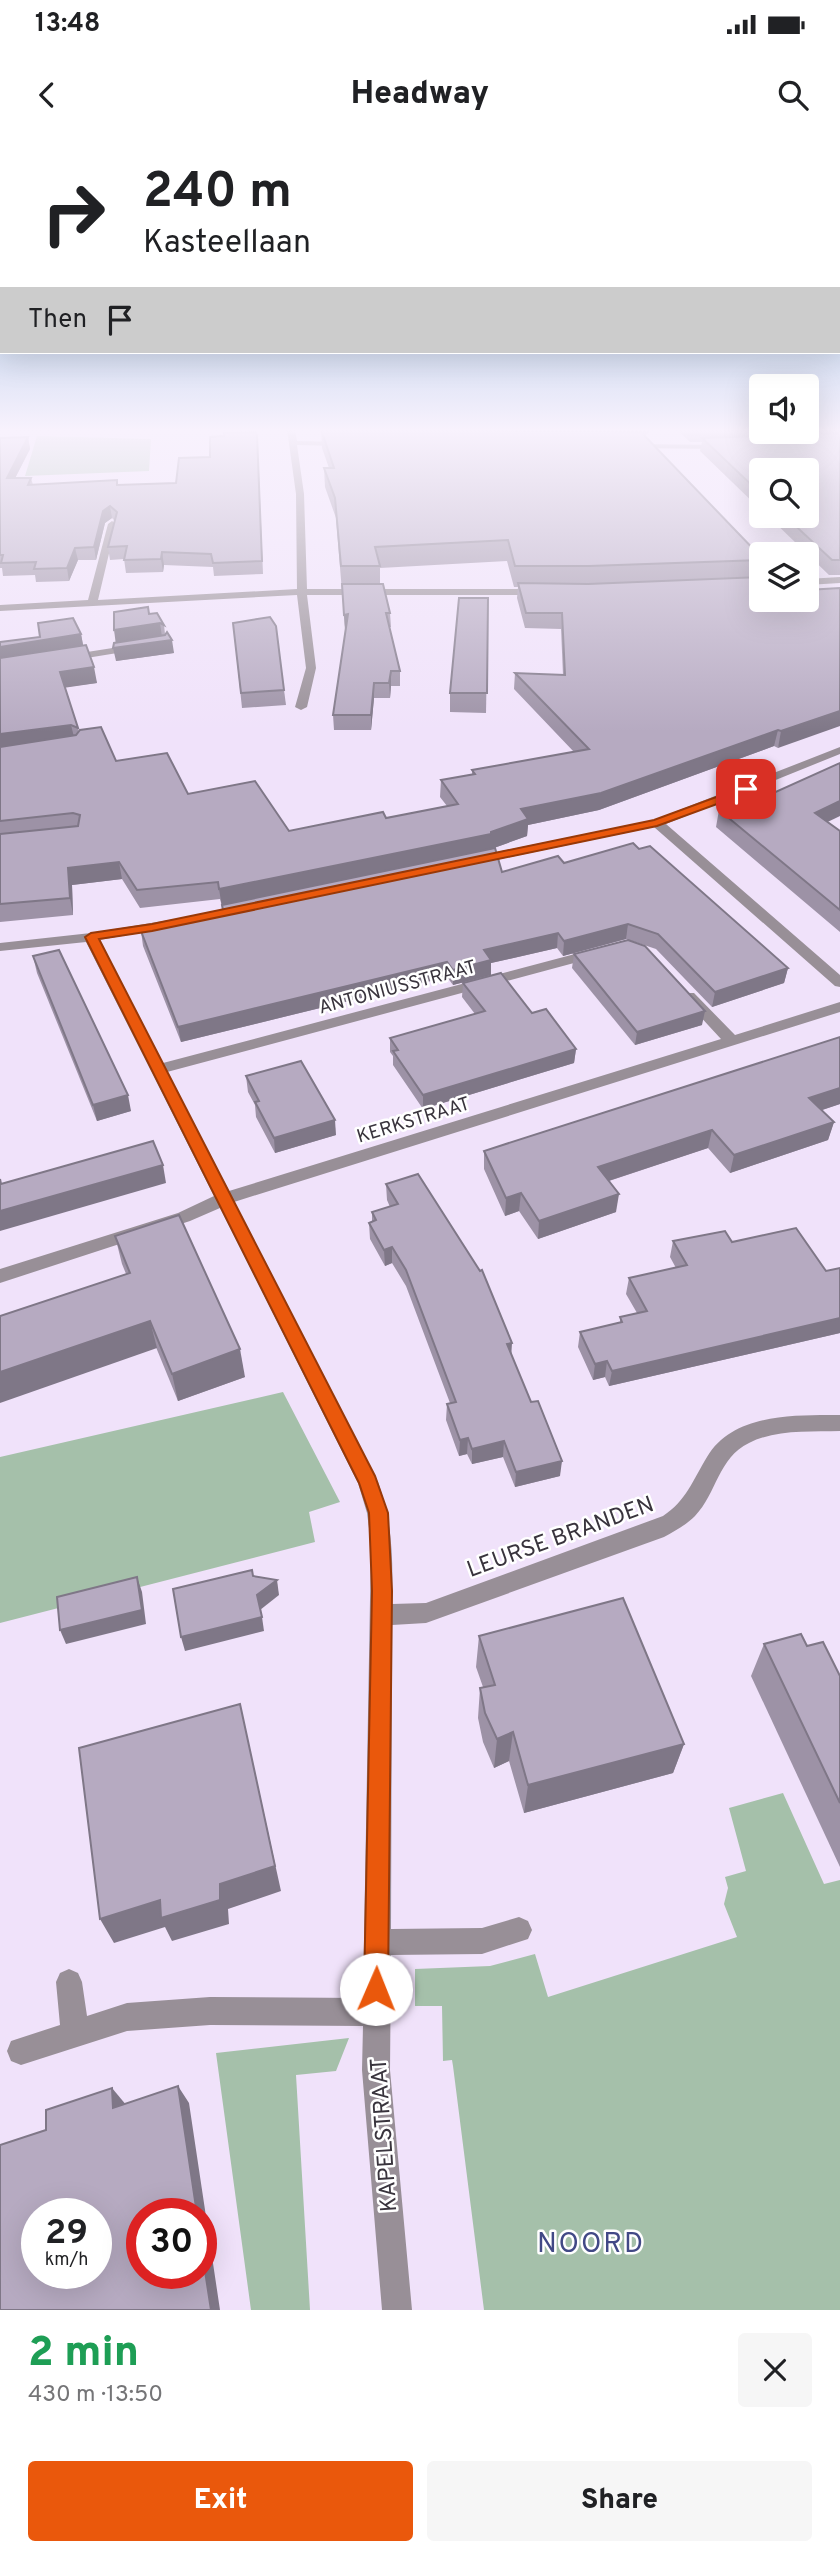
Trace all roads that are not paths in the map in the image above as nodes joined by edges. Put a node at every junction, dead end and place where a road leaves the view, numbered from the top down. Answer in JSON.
{"nodes":[{"id":1,"x":110,"y":530,"type":"edge"},
{"id":2,"x":301,"y":530,"type":"edge"},
{"id":3,"x":840,"y":580,"type":"edge"},
{"id":4,"x":819,"y":581,"type":"edge"},
{"id":5,"x":303,"y":592,"type":"junction"},
{"id":6,"x":548,"y":592,"type":"edge"},
{"id":7,"x":92,"y":603,"type":"junction"},
{"id":8,"x":0,"y":608,"type":"edge"},
{"id":9,"x":149,"y":646,"type":"edge"},
{"id":10,"x":60,"y":660,"type":"edge"},
{"id":11,"x":301,"y":707,"type":"dead end"},
{"id":12,"x":840,"y":750,"type":"edge"},
{"id":13,"x":657,"y":823,"type":"junction"},
{"id":14,"x":466,"y":863,"type":"edge"},
{"id":15,"x":193,"y":919,"type":"edge"},
{"id":16,"x":91,"y":937,"type":"junction"},
{"id":17,"x":0,"y":947,"type":"edge"},
{"id":18,"x":616,"y":948,"type":"edge"},
{"id":19,"x":677,"y":983,"type":"edge"},
{"id":20,"x":840,"y":983,"type":"edge"},
{"id":21,"x":840,"y":1007,"type":"edge"},
{"id":22,"x":733,"y":1042,"type":"junction"},
{"id":23,"x":159,"y":1069,"type":"junction"},
{"id":24,"x":224,"y":1199,"type":"junction"},
{"id":25,"x":0,"y":1276,"type":"edge"},
{"id":26,"x":840,"y":1423,"type":"edge"},
{"id":27,"x":382,"y":1615,"type":"junction"},
{"id":28,"x":519,"y":1930,"type":"dead end"},
{"id":29,"x":377,"y":1942,"type":"junction"},
{"id":30,"x":69,"y":1982,"type":"dead end"},
{"id":31,"x":376,"y":2012,"type":"junction"},
{"id":32,"x":75,"y":2034,"type":"junction"},
{"id":33,"x":21,"y":2052,"type":"dead end"},
{"id":34,"x":397,"y":2310,"type":"edge"}],
"edges":[{"from":1,"to":7,"type":"street"},
{"from":2,"to":5,"type":"street"},
{"from":3,"to":4,"type":"street"},
{"from":5,"to":6,"type":"street"},
{"from":5,"to":7,"type":"street"},
{"from":5,"to":11,"type":"street"},
{"from":7,"to":8,"type":"street"},
{"from":9,"to":10,"type":"street"},
{"from":12,"to":13,"type":"street"},
{"from":13,"to":14,"type":"street"},
{"from":13,"to":20,"type":"street"},
{"from":15,"to":16,"type":"street"},
{"from":16,"to":17,"type":"street"},
{"from":16,"to":23,"type":"street","name":"KAPELSTRAAT"},
{"from":18,"to":23,"type":"street","name":"ANTONIUSSTRAAT"},
{"from":19,"to":22,"type":"street"},
{"from":21,"to":22,"type":"street","name":"KERKSTRAAT"},
{"from":22,"to":24,"type":"street","name":"KERKSTRAAT"},
{"from":23,"to":24,"type":"street","name":"KAPELSTRAAT"},
{"from":24,"to":25,"type":"street","name":"KERKSTRAAT"},
{"from":24,"to":27,"type":"street","name":"KAPELSTRAAT"},
{"from":26,"to":27,"type":"street","name":"LEURSE BRANDEN"},
{"from":27,"to":29,"type":"street","name":"KAPELSTRAAT"},
{"from":28,"to":29,"type":"street"},
{"from":29,"to":31,"type":"street","name":"KAPELSTRAAT"},
{"from":30,"to":32,"type":"street"},
{"from":31,"to":32,"type":"street"},
{"from":31,"to":34,"type":"street","name":"KAPELSTRAAT"},
{"from":32,"to":33,"type":"street"}]}
